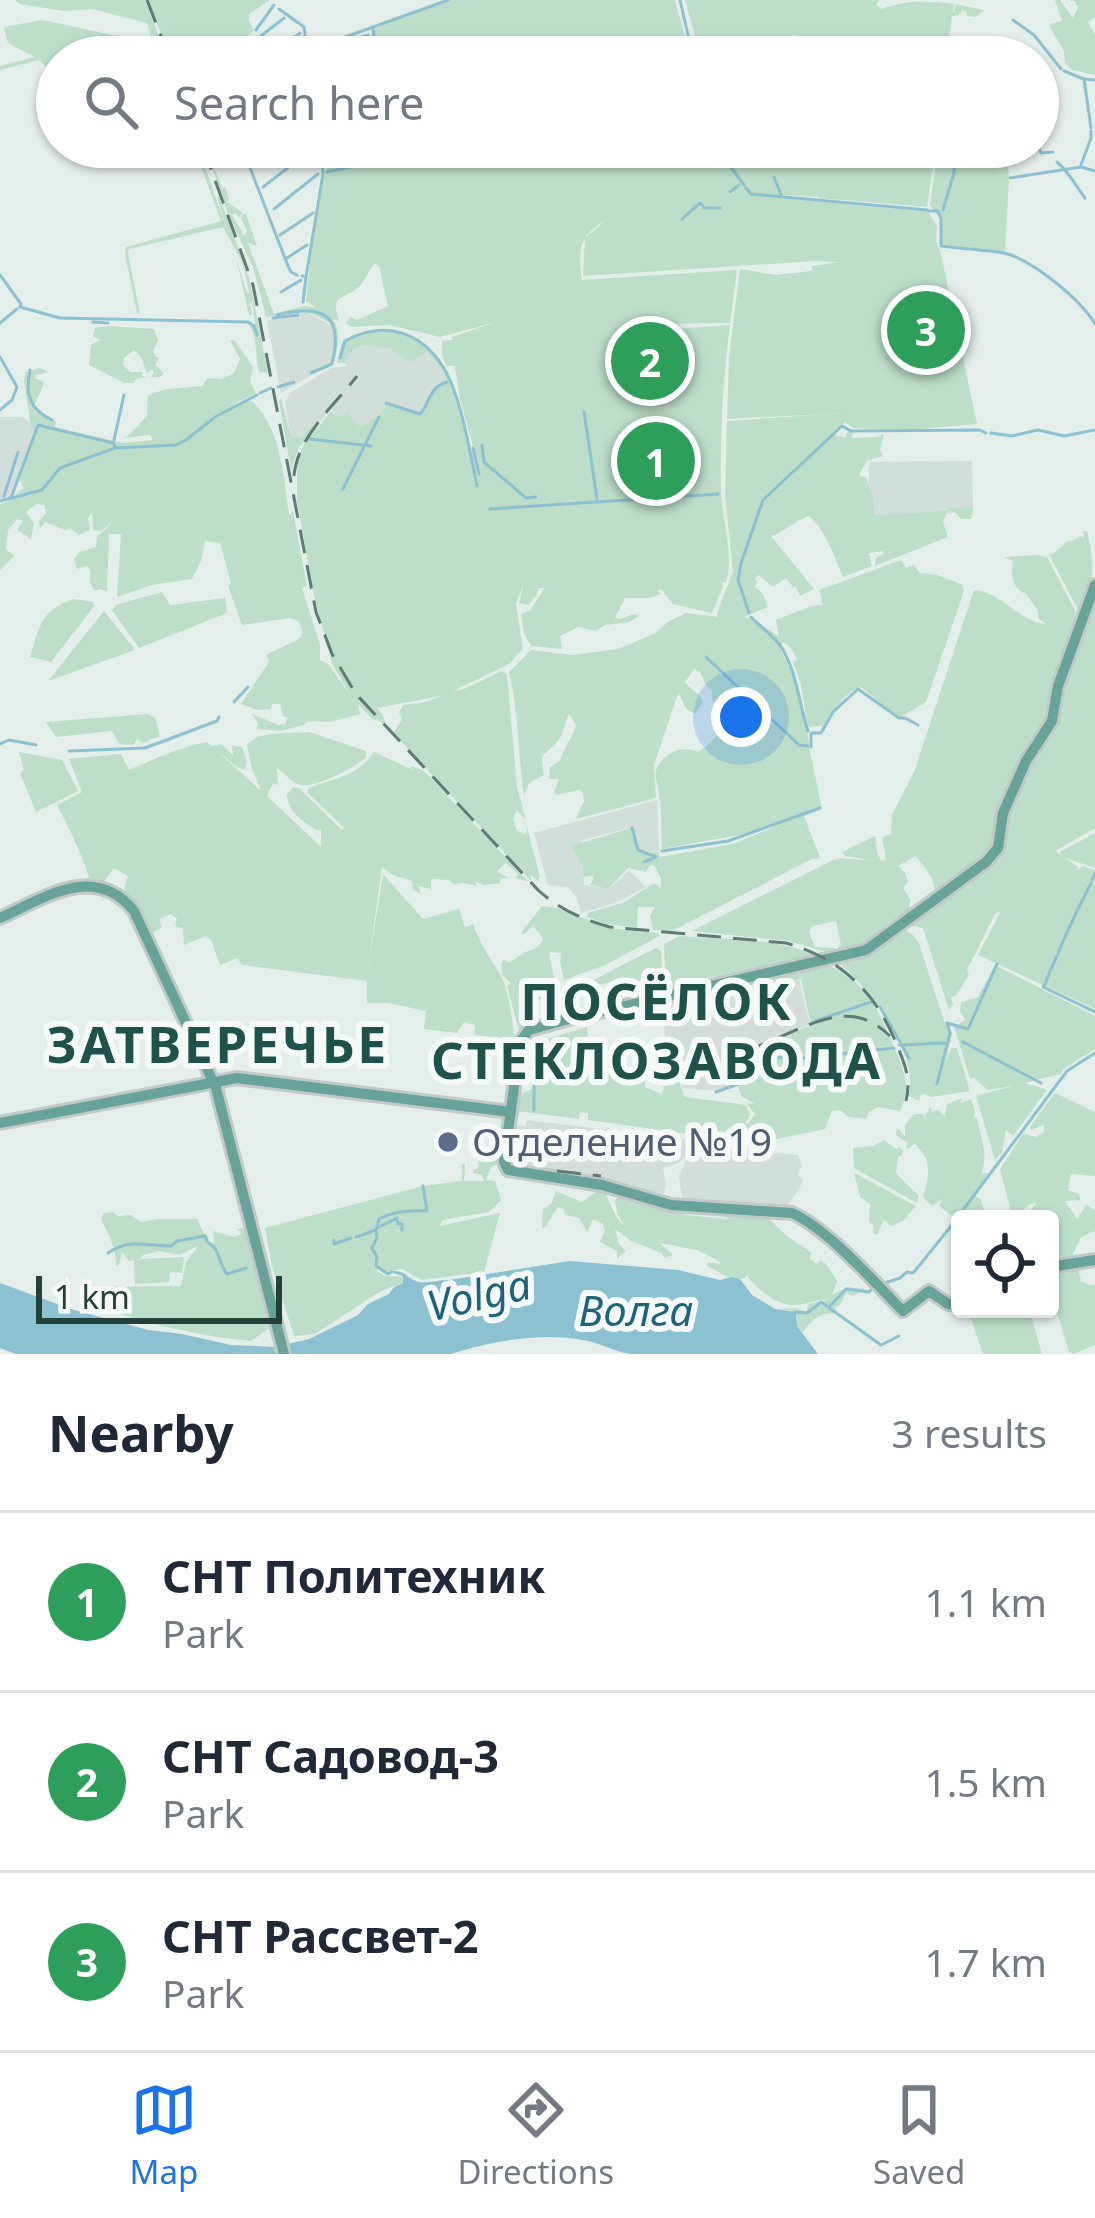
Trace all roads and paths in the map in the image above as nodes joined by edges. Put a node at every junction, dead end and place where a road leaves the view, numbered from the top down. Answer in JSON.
{"nodes":[{"id":1,"x":1095,"y":585,"type":"edge"},
{"id":2,"x":0,"y":918,"type":"edge"},
{"id":3,"x":216,"y":1083,"type":"junction"},
{"id":4,"x":511,"y":1114,"type":"junction"},
{"id":5,"x":0,"y":1124,"type":"edge"},
{"id":6,"x":1095,"y":1260,"type":"edge"},
{"id":7,"x":1059,"y":1266,"type":"edge"},
{"id":8,"x":951,"y":1304,"type":"edge"},
{"id":9,"x":286,"y":1354,"type":"edge"}],
"edges":[{"from":1,"to":4,"type":"main road"},
{"from":2,"to":3,"type":"main road"},
{"from":3,"to":4,"type":"main road"},
{"from":3,"to":5,"type":"main road"},
{"from":3,"to":9,"type":"main road"},
{"from":4,"to":8,"type":"main road"},
{"from":6,"to":7,"type":"main road"}]}
